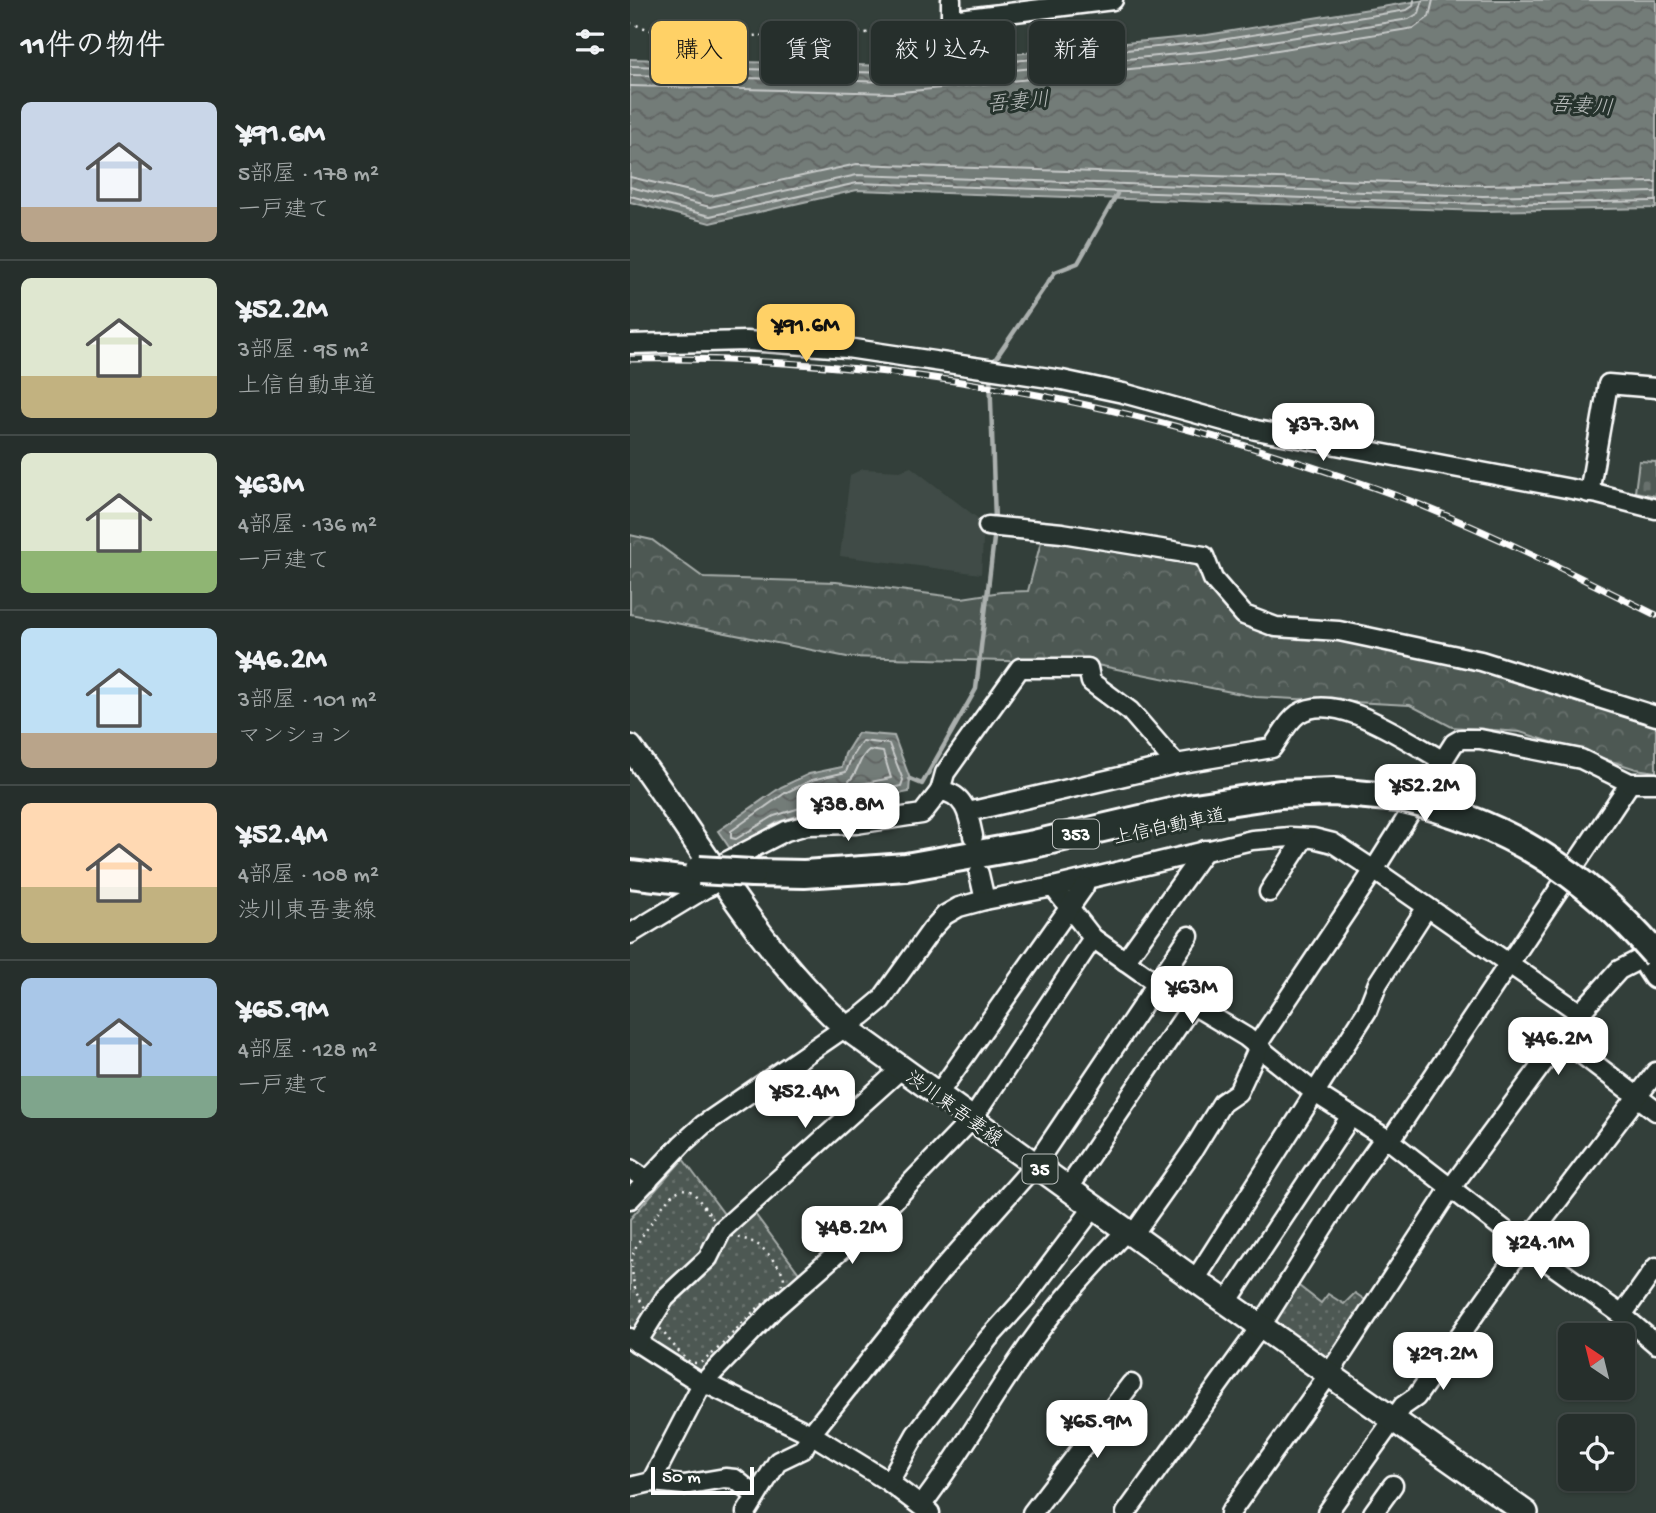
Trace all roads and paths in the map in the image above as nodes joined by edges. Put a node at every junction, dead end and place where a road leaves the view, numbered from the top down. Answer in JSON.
{"nodes":[{"id":1,"x":951,"y":0,"type":"edge"},
{"id":2,"x":1113,"y":0,"type":"edge"},
{"id":3,"x":1093,"y":1,"type":"edge"},
{"id":4,"x":951,"y":20,"type":"junction"},
{"id":5,"x":630,"y":23,"type":"edge"},
{"id":6,"x":630,"y":344,"type":"edge"},
{"id":7,"x":1656,"y":388,"type":"edge"},
{"id":8,"x":1589,"y":493,"type":"junction"},
{"id":9,"x":1656,"y":509,"type":"edge"},
{"id":10,"x":996,"y":526,"type":"dead end"},
{"id":11,"x":1656,"y":716,"type":"edge"},
{"id":12,"x":630,"y":747,"type":"edge"},
{"id":13,"x":1442,"y":760,"type":"junction"},
{"id":14,"x":1176,"y":764,"type":"junction"},
{"id":15,"x":1630,"y":783,"type":"junction"},
{"id":16,"x":1656,"y":783,"type":"edge"},
{"id":17,"x":940,"y":791,"type":"junction"},
{"id":18,"x":968,"y":812,"type":"junction"},
{"id":19,"x":973,"y":836,"type":"dead end"},
{"id":20,"x":1304,"y":838,"type":"junction"},
{"id":21,"x":1205,"y":850,"type":"junction"},
{"id":22,"x":630,"y":862,"type":"edge"},
{"id":23,"x":1374,"y":870,"type":"junction"},
{"id":24,"x":718,"y":873,"type":"junction"},
{"id":25,"x":630,"y":874,"type":"edge"},
{"id":26,"x":979,"y":874,"type":"dead end"},
{"id":27,"x":752,"y":879,"type":"junction"},
{"id":28,"x":1053,"y":887,"type":"junction"},
{"id":29,"x":1084,"y":887,"type":"dead end"},
{"id":30,"x":1269,"y":892,"type":"dead end"},
{"id":31,"x":985,"y":900,"type":"junction"},
{"id":32,"x":1427,"y":907,"type":"junction"},
{"id":33,"x":1069,"y":909,"type":"junction"},
{"id":34,"x":630,"y":934,"type":"edge"},
{"id":35,"x":1189,"y":936,"type":"dead end"},
{"id":36,"x":1093,"y":938,"type":"junction"},
{"id":37,"x":1125,"y":961,"type":"junction"},
{"id":38,"x":1655,"y":962,"type":"edge"},
{"id":39,"x":1508,"y":963,"type":"junction"},
{"id":40,"x":1158,"y":984,"type":"junction"},
{"id":41,"x":1193,"y":1004,"type":"junction"},
{"id":42,"x":1580,"y":1013,"type":"junction"},
{"id":43,"x":846,"y":1028,"type":"junction"},
{"id":44,"x":1562,"y":1038,"type":"junction"},
{"id":45,"x":1258,"y":1049,"type":"junction"},
{"id":46,"x":902,"y":1068,"type":"junction"},
{"id":47,"x":1656,"y":1072,"type":"edge"},
{"id":48,"x":1315,"y":1093,"type":"junction"},
{"id":49,"x":938,"y":1094,"type":"junction"},
{"id":50,"x":1638,"y":1097,"type":"junction"},
{"id":51,"x":1656,"y":1111,"type":"edge"},
{"id":52,"x":1351,"y":1116,"type":"junction"},
{"id":53,"x":973,"y":1118,"type":"junction"},
{"id":54,"x":1387,"y":1139,"type":"junction"},
{"id":55,"x":1035,"y":1165,"type":"junction"},
{"id":56,"x":630,"y":1169,"type":"edge"},
{"id":57,"x":648,"y":1181,"type":"junction"},
{"id":58,"x":1068,"y":1188,"type":"junction"},
{"id":59,"x":1450,"y":1189,"type":"junction"},
{"id":60,"x":630,"y":1199,"type":"edge"},
{"id":61,"x":1094,"y":1207,"type":"junction"},
{"id":62,"x":1129,"y":1233,"type":"junction"},
{"id":63,"x":1524,"y":1245,"type":"junction"},
{"id":64,"x":1656,"y":1268,"type":"edge"},
{"id":65,"x":1195,"y":1280,"type":"junction"},
{"id":66,"x":1227,"y":1302,"type":"junction"},
{"id":67,"x":1622,"y":1315,"type":"junction"},
{"id":68,"x":1261,"y":1326,"type":"junction"},
{"id":69,"x":633,"y":1340,"type":"edge"},
{"id":70,"x":1656,"y":1343,"type":"edge"},
{"id":71,"x":1329,"y":1374,"type":"junction"},
{"id":72,"x":702,"y":1384,"type":"junction"},
{"id":73,"x":1130,"y":1384,"type":"dead end"},
{"id":74,"x":1394,"y":1420,"type":"junction"},
{"id":75,"x":811,"y":1434,"type":"junction"},
{"id":76,"x":651,"y":1482,"type":"junction"},
{"id":77,"x":889,"y":1482,"type":"junction"},
{"id":78,"x":1393,"y":1485,"type":"dead end"},
{"id":79,"x":630,"y":1487,"type":"edge"},
{"id":80,"x":756,"y":1496,"type":"junction"},
{"id":81,"x":918,"y":1509,"type":"edge"},
{"id":82,"x":746,"y":1513,"type":"edge"},
{"id":83,"x":1032,"y":1513,"type":"edge"},
{"id":84,"x":1126,"y":1513,"type":"edge"},
{"id":85,"x":1230,"y":1513,"type":"edge"},
{"id":86,"x":1327,"y":1513,"type":"edge"},
{"id":87,"x":1373,"y":1513,"type":"edge"},
{"id":88,"x":1525,"y":1513,"type":"edge"}],
"edges":[{"from":1,"to":4,"type":"street"},
{"from":2,"to":3,"type":"street"},
{"from":3,"to":4,"type":"street"},
{"from":4,"to":5,"type":"path"},
{"from":6,"to":8,"type":"street"},
{"from":7,"to":8,"type":"street"},
{"from":8,"to":9,"type":"street"},
{"from":10,"to":11,"type":"street"},
{"from":12,"to":24,"type":"main road","name":"渋川東吾妻線","number":"35"},
{"from":13,"to":14,"type":"street"},
{"from":13,"to":15,"type":"street"},
{"from":13,"to":23,"type":"street"},
{"from":14,"to":17,"type":"street"},
{"from":14,"to":18,"type":"street"},
{"from":15,"to":16,"type":"street"},
{"from":15,"to":39,"type":"street"},
{"from":17,"to":18,"type":"street"},
{"from":17,"to":24,"type":"street"},
{"from":18,"to":19,"type":"street"},
{"from":20,"to":21,"type":"street"},
{"from":20,"to":23,"type":"street"},
{"from":20,"to":30,"type":"street"},
{"from":21,"to":28,"type":"street"},
{"from":21,"to":37,"type":"street"},
{"from":22,"to":27,"type":"highway","name":"上信自動車道","number":"353","bridge":true},
{"from":23,"to":32,"type":"street"},
{"from":23,"to":45,"type":"street"},
{"from":24,"to":34,"type":"street"},
{"from":24,"to":43,"type":"main road","name":"渋川東吾妻線","number":"35"},
{"from":25,"to":27,"type":"highway","name":"上信自動車道","number":"353"},
{"from":26,"to":31,"type":"street"},
{"from":27,"to":38,"type":"highway","name":"上信自動車道","number":"353"},
{"from":28,"to":31,"type":"street"},
{"from":28,"to":33,"type":"street"},
{"from":29,"to":33,"type":"street"},
{"from":31,"to":43,"type":"street"},
{"from":32,"to":39,"type":"street"},
{"from":32,"to":48,"type":"street"},
{"from":33,"to":36,"type":"street"},
{"from":33,"to":49,"type":"street"},
{"from":35,"to":40,"type":"street"},
{"from":36,"to":37,"type":"street"},
{"from":36,"to":53,"type":"street"},
{"from":37,"to":40,"type":"street"},
{"from":38,"to":42,"type":"street"},
{"from":39,"to":42,"type":"street"},
{"from":39,"to":54,"type":"street"},
{"from":40,"to":41,"type":"street"},
{"from":40,"to":55,"type":"street"},
{"from":41,"to":45,"type":"street"},
{"from":41,"to":58,"type":"street"},
{"from":42,"to":44,"type":"street"},
{"from":43,"to":46,"type":"main road","name":"渋川東吾妻線","number":"35"},
{"from":43,"to":57,"type":"street"},
{"from":44,"to":50,"type":"street"},
{"from":44,"to":59,"type":"street"},
{"from":45,"to":48,"type":"street"},
{"from":45,"to":62,"type":"street"},
{"from":46,"to":49,"type":"main road","name":"渋川東吾妻線","number":"35"},
{"from":46,"to":69,"type":"street"},
{"from":47,"to":50,"type":"street"},
{"from":48,"to":52,"type":"street"},
{"from":48,"to":65,"type":"street"},
{"from":49,"to":53,"type":"main road","name":"渋川東吾妻線","number":"35"},
{"from":50,"to":51,"type":"street"},
{"from":50,"to":63,"type":"street"},
{"from":52,"to":54,"type":"street"},
{"from":52,"to":66,"type":"street"},
{"from":53,"to":55,"type":"main road","name":"渋川東吾妻線","number":"35"},
{"from":53,"to":72,"type":"street"},
{"from":54,"to":59,"type":"street"},
{"from":54,"to":68,"type":"street"},
{"from":55,"to":58,"type":"main road","name":"渋川東吾妻線","number":"35"},
{"from":55,"to":75,"type":"street"},
{"from":56,"to":57,"type":"street"},
{"from":57,"to":60,"type":"street"},
{"from":58,"to":61,"type":"main road","name":"渋川東吾妻線","number":"35"},
{"from":59,"to":63,"type":"street"},
{"from":59,"to":71,"type":"street"},
{"from":61,"to":62,"type":"main road","name":"渋川東吾妻線","number":"35"},
{"from":61,"to":77,"type":"street"},
{"from":62,"to":65,"type":"main road","name":"渋川東吾妻線","number":"35"},
{"from":62,"to":81,"type":"street"},
{"from":63,"to":67,"type":"street"},
{"from":63,"to":74,"type":"street"},
{"from":64,"to":67,"type":"street"},
{"from":65,"to":66,"type":"main road","name":"渋川東吾妻線","number":"35"},
{"from":66,"to":68,"type":"main road","name":"渋川東吾妻線","number":"35"},
{"from":67,"to":70,"type":"street"},
{"from":68,"to":71,"type":"main road","name":"渋川東吾妻線","number":"35"},
{"from":68,"to":84,"type":"street"},
{"from":69,"to":72,"type":"street"},
{"from":71,"to":74,"type":"main road","name":"渋川東吾妻線","number":"35"},
{"from":71,"to":85,"type":"street"},
{"from":72,"to":75,"type":"street"},
{"from":72,"to":76,"type":"street"},
{"from":73,"to":83,"type":"street"},
{"from":74,"to":86,"type":"street"},
{"from":74,"to":88,"type":"main road","name":"渋川東吾妻線","number":"35"},
{"from":75,"to":77,"type":"street"},
{"from":75,"to":80,"type":"street"},
{"from":76,"to":79,"type":"street"},
{"from":76,"to":80,"type":"street"},
{"from":77,"to":81,"type":"street"},
{"from":78,"to":87,"type":"street"},
{"from":80,"to":82,"type":"street"}]}
